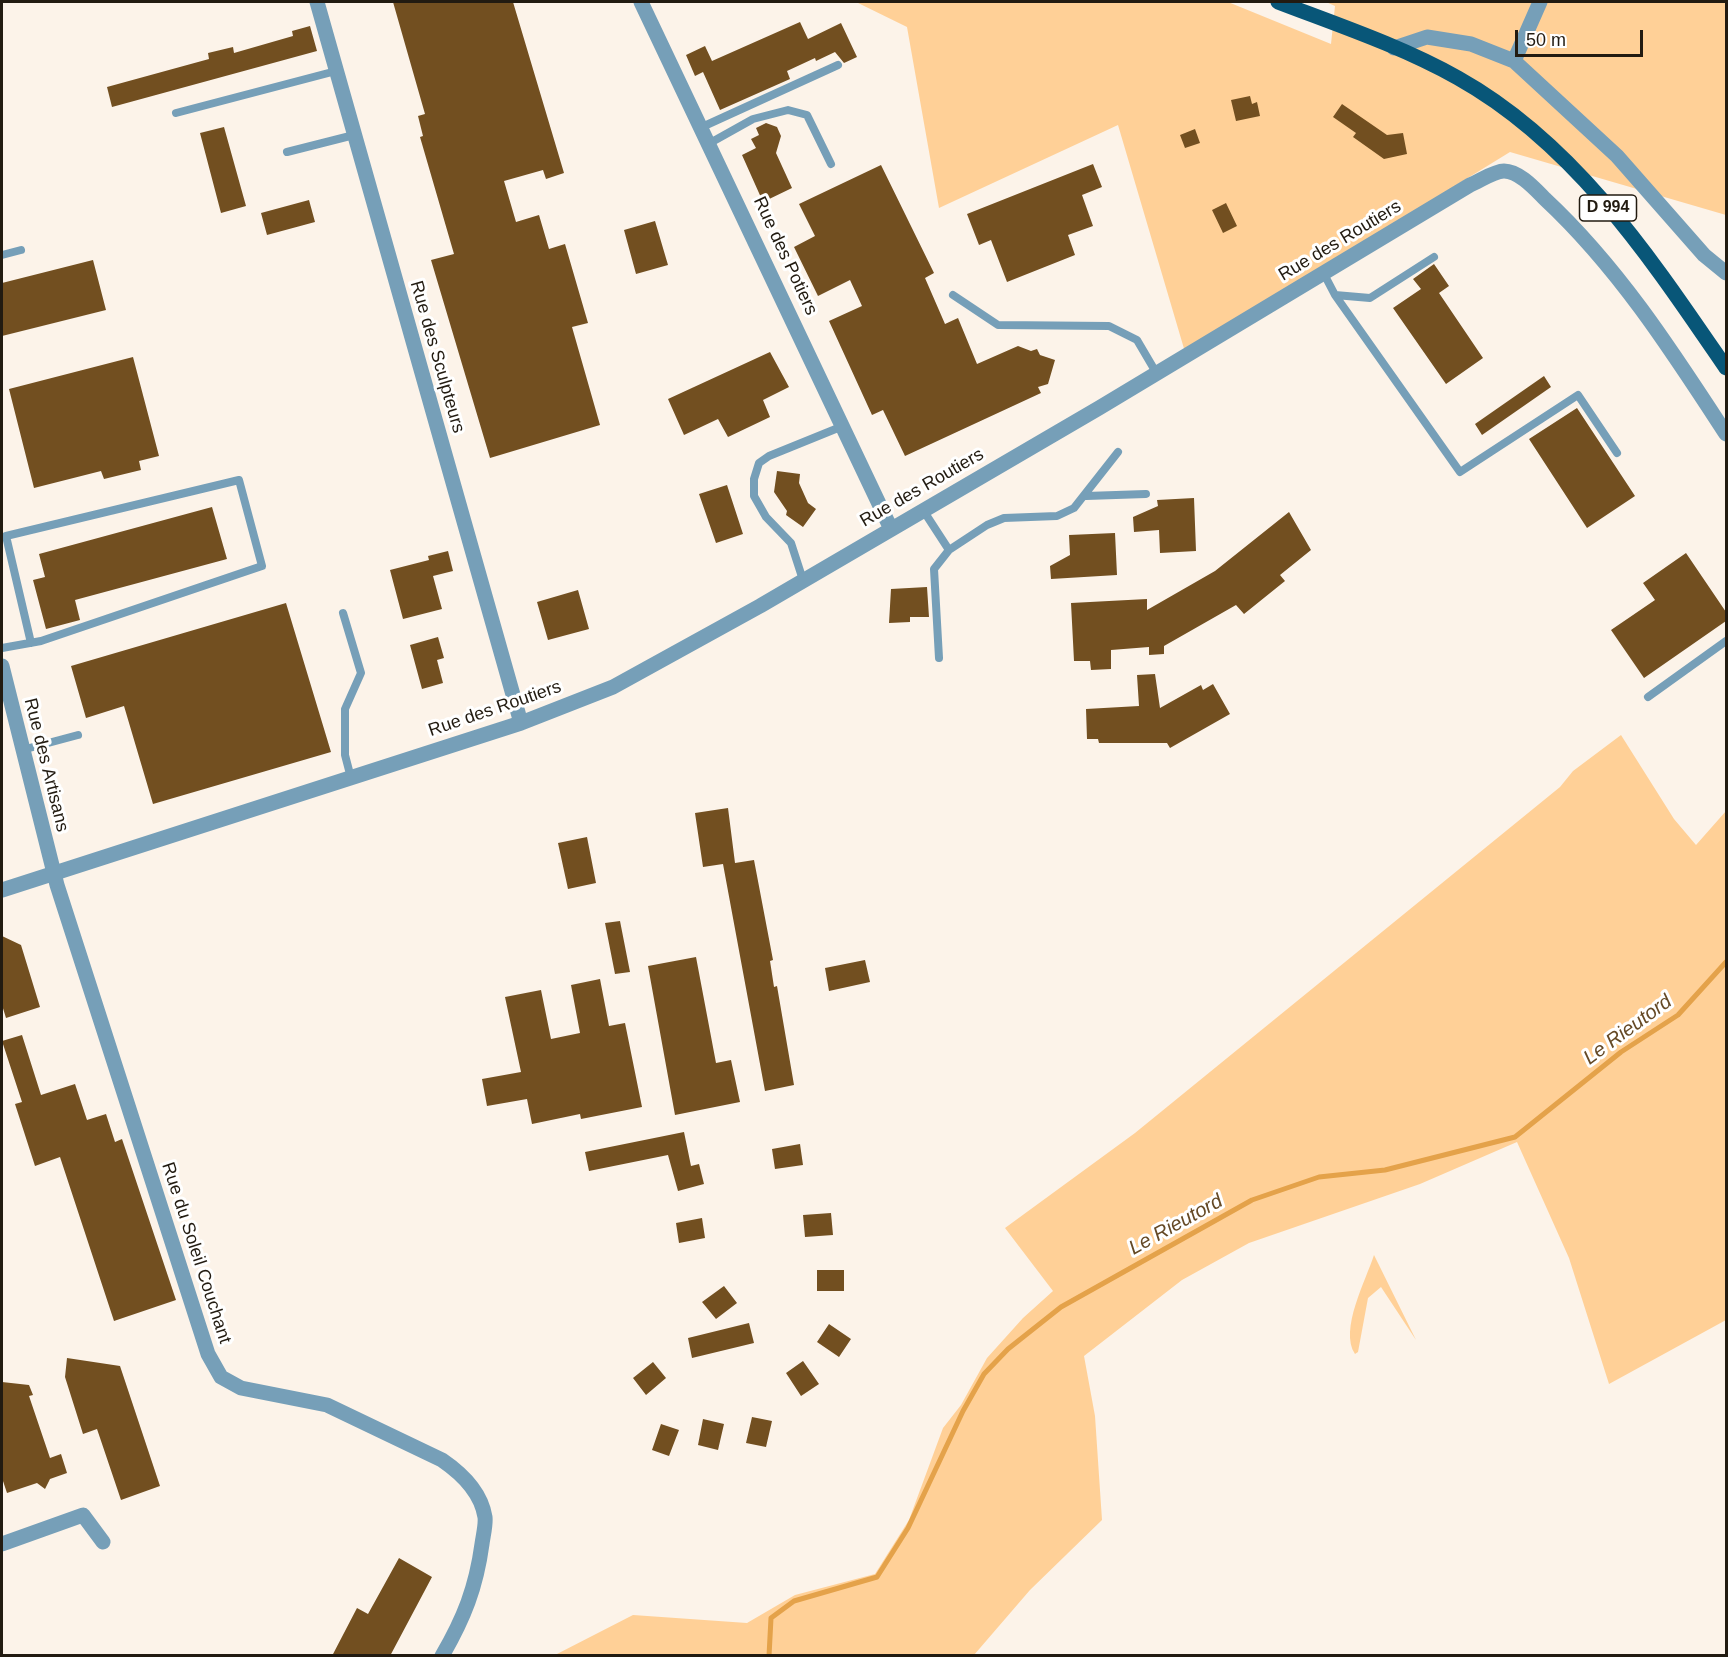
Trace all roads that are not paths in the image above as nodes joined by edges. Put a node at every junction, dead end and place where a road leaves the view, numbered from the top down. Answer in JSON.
{"nodes":[{"id":1,"x":317,"y":2,"type":"edge"},
{"id":2,"x":641,"y":2,"type":"edge"},
{"id":3,"x":1278,"y":2,"type":"edge"},
{"id":4,"x":1540,"y":2,"type":"edge"},
{"id":5,"x":1394,"y":48,"type":"junction"},
{"id":6,"x":1514,"y":61,"type":"junction"},
{"id":7,"x":838,"y":66,"type":"dead end"},
{"id":8,"x":336,"y":71,"type":"junction"},
{"id":9,"x":176,"y":113,"type":"dead end"},
{"id":10,"x":702,"y":127,"type":"junction"},
{"id":11,"x":354,"y":135,"type":"junction"},
{"id":12,"x":710,"y":143,"type":"junction"},
{"id":13,"x":287,"y":152,"type":"dead end"},
{"id":14,"x":831,"y":164,"type":"dead end"},
{"id":15,"x":21,"y":250,"type":"dead end"},
{"id":16,"x":2,"y":255,"type":"edge"},
{"id":17,"x":1434,"y":257,"type":"dead end"},
{"id":18,"x":1726,"y":273,"type":"edge"},
{"id":19,"x":1324,"y":274,"type":"junction"},
{"id":20,"x":953,"y":295,"type":"dead end"},
{"id":21,"x":1335,"y":295,"type":"junction"},
{"id":22,"x":1726,"y":368,"type":"edge"},
{"id":23,"x":1156,"y":374,"type":"junction"},
{"id":24,"x":843,"y":426,"type":"junction"},
{"id":25,"x":1726,"y":434,"type":"edge"},
{"id":26,"x":1118,"y":452,"type":"dead end"},
{"id":27,"x":1617,"y":453,"type":"dead end"},
{"id":28,"x":1146,"y":494,"type":"dead end"},
{"id":29,"x":1086,"y":496,"type":"junction"},
{"id":30,"x":923,"y":510,"type":"junction"},
{"id":31,"x":891,"y":529,"type":"junction"},
{"id":32,"x":949,"y":550,"type":"junction"},
{"id":33,"x":803,"y":580,"type":"junction"},
{"id":34,"x":343,"y":613,"type":"dead end"},
{"id":35,"x":1726,"y":641,"type":"edge"},
{"id":36,"x":31,"y":643,"type":"junction"},
{"id":37,"x":2,"y":648,"type":"edge"},
{"id":38,"x":939,"y":658,"type":"dead end"},
{"id":39,"x":2,"y":666,"type":"edge"},
{"id":40,"x":1648,"y":697,"type":"dead end"},
{"id":41,"x":521,"y":723,"type":"junction"},
{"id":42,"x":78,"y":735,"type":"dead end"},
{"id":43,"x":22,"y":750,"type":"junction"},
{"id":44,"x":351,"y":778,"type":"junction"},
{"id":45,"x":53,"y":873,"type":"junction"},
{"id":46,"x":2,"y":890,"type":"edge"},
{"id":47,"x":103,"y":1542,"type":"dead end"},
{"id":48,"x":2,"y":1544,"type":"edge"},
{"id":49,"x":442,"y":1656,"type":"edge"}],
"edges":[{"from":1,"to":8,"type":"street","name":"Rue des Sculpteurs"},
{"from":2,"to":10,"type":"street","name":"Rue des Potiers"},
{"from":3,"to":5,"type":"main road","number":"D 994"},
{"from":4,"to":6,"type":"street"},
{"from":5,"to":6,"type":"street"},
{"from":5,"to":22,"type":"main road","number":"D 994"},
{"from":6,"to":18,"type":"street"},
{"from":7,"to":10,"type":"lane"},
{"from":8,"to":9,"type":"lane"},
{"from":8,"to":11,"type":"street","name":"Rue des Sculpteurs"},
{"from":10,"to":12,"type":"street","name":"Rue des Potiers"},
{"from":11,"to":13,"type":"lane"},
{"from":11,"to":41,"type":"street","name":"Rue des Sculpteurs"},
{"from":12,"to":14,"type":"lane"},
{"from":12,"to":24,"type":"street","name":"Rue des Potiers"},
{"from":15,"to":16,"type":"lane"},
{"from":17,"to":21,"type":"lane"},
{"from":19,"to":21,"type":"lane"},
{"from":19,"to":23,"type":"street","name":"Rue des Routiers"},
{"from":19,"to":25,"type":"street","name":"Rue des Routiers"},
{"from":20,"to":23,"type":"lane"},
{"from":21,"to":27,"type":"lane"},
{"from":23,"to":30,"type":"street","name":"Rue des Routiers"},
{"from":24,"to":31,"type":"street","name":"Rue des Potiers"},
{"from":24,"to":33,"type":"lane"},
{"from":26,"to":29,"type":"lane"},
{"from":28,"to":29,"type":"lane"},
{"from":29,"to":32,"type":"lane"},
{"from":30,"to":31,"type":"street","name":"Rue des Routiers"},
{"from":30,"to":32,"type":"lane"},
{"from":31,"to":33,"type":"street","name":"Rue des Routiers"},
{"from":32,"to":38,"type":"lane"},
{"from":33,"to":41,"type":"street","name":"Rue des Routiers"},
{"from":34,"to":44,"type":"lane"},
{"from":35,"to":40,"type":"lane"},
{"from":36,"to":36,"type":"lane"},
{"from":36,"to":37,"type":"lane"},
{"from":39,"to":43,"type":"street","name":"Rue des Artisans"},
{"from":41,"to":44,"type":"street","name":"Rue des Routiers"},
{"from":42,"to":43,"type":"lane"},
{"from":43,"to":45,"type":"street","name":"Rue des Artisans"},
{"from":44,"to":45,"type":"street","name":"Rue des Routiers"},
{"from":45,"to":46,"type":"street","name":"Rue des Routiers"},
{"from":45,"to":49,"type":"street","name":"Rue du Soleil Couchant"},
{"from":47,"to":48,"type":"street"}]}
